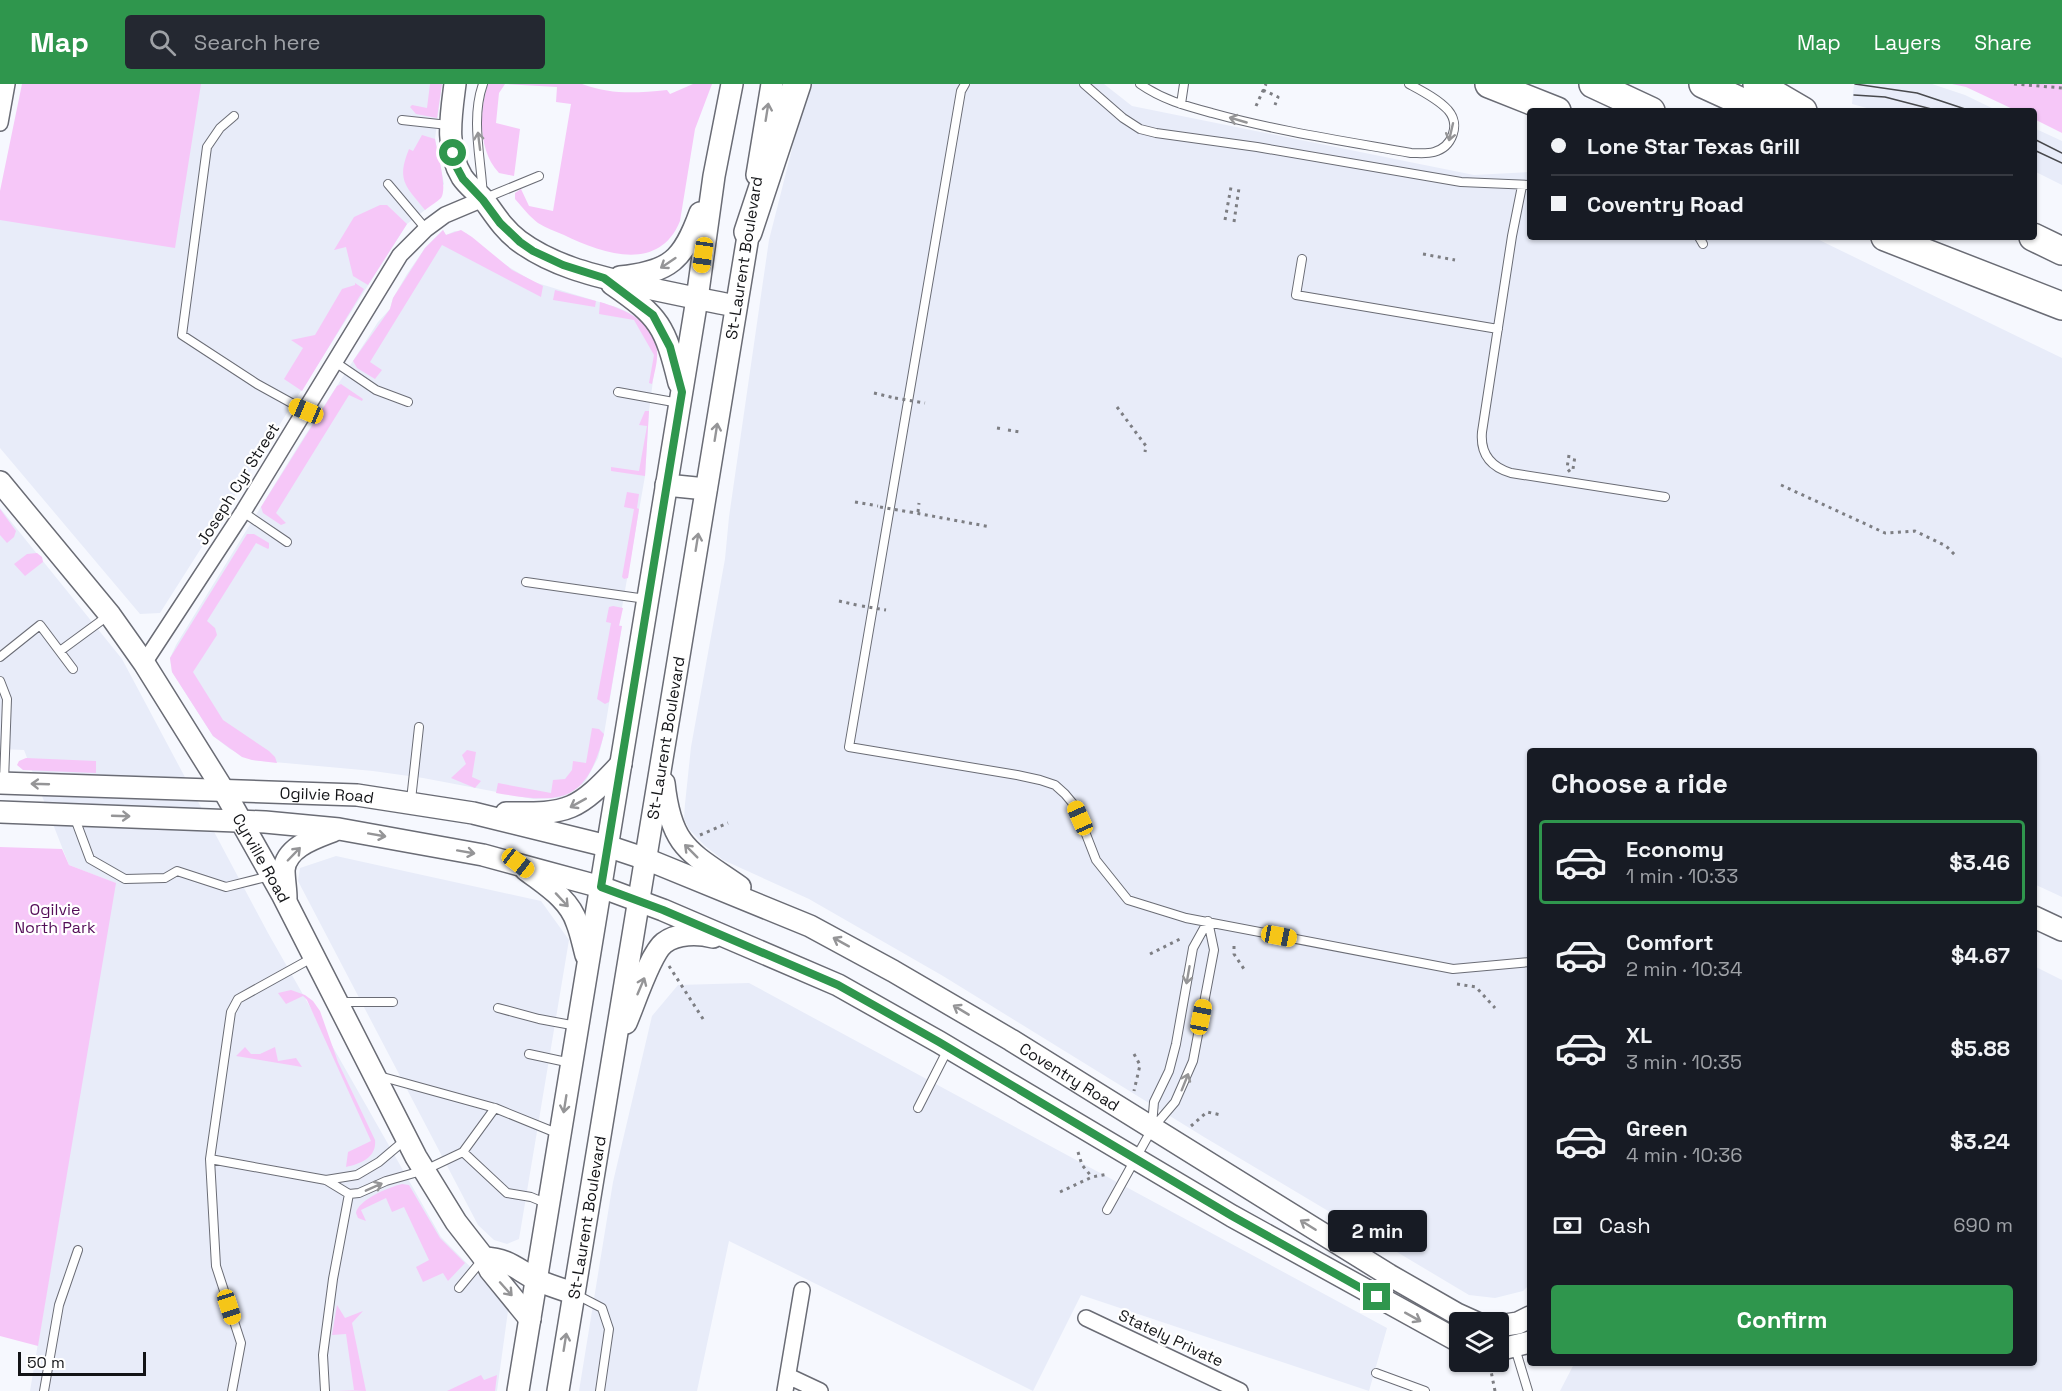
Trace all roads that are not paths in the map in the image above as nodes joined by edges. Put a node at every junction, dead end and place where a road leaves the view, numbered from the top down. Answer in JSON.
{"nodes":[{"id":1,"x":7,"y":84,"type":"edge"},
{"id":2,"x":455,"y":84,"type":"edge"},
{"id":3,"x":483,"y":84,"type":"edge"},
{"id":4,"x":732,"y":84,"type":"edge"},
{"id":5,"x":772,"y":84,"type":"edge"},
{"id":6,"x":797,"y":84,"type":"edge"},
{"id":7,"x":972,"y":84,"type":"edge"},
{"id":8,"x":1084,"y":84,"type":"edge"},
{"id":9,"x":1140,"y":84,"type":"edge"},
{"id":10,"x":1184,"y":84,"type":"edge"},
{"id":11,"x":1409,"y":84,"type":"edge"},
{"id":12,"x":1489,"y":84,"type":"edge"},
{"id":13,"x":1593,"y":84,"type":"edge"},
{"id":14,"x":1704,"y":84,"type":"edge"},
{"id":15,"x":1757,"y":84,"type":"edge"},
{"id":16,"x":962,"y":86,"type":"edge"},
{"id":17,"x":1181,"y":104,"type":"junction"},
{"id":18,"x":1549,"y":108,"type":"edge"},
{"id":19,"x":1645,"y":108,"type":"edge"},
{"id":20,"x":1756,"y":108,"type":"edge"},
{"id":21,"x":1798,"y":108,"type":"edge"},
{"id":22,"x":234,"y":116,"type":"dead end"},
{"id":23,"x":402,"y":120,"type":"dead end"},
{"id":24,"x":0,"y":123,"type":"edge"},
{"id":25,"x":450,"y":125,"type":"junction"},
{"id":26,"x":539,"y":176,"type":"dead end"},
{"id":27,"x":714,"y":176,"type":"junction"},
{"id":28,"x":388,"y":184,"type":"dead end"},
{"id":29,"x":1526,"y":185,"type":"edge"},
{"id":30,"x":483,"y":200,"type":"junction"},
{"id":31,"x":426,"y":229,"type":"junction"},
{"id":32,"x":748,"y":232,"type":"junction"},
{"id":33,"x":2037,"y":239,"type":"edge"},
{"id":34,"x":1893,"y":240,"type":"edge"},
{"id":35,"x":1923,"y":240,"type":"edge"},
{"id":36,"x":2062,"y":251,"type":"edge"},
{"id":37,"x":1302,"y":260,"type":"dead end"},
{"id":38,"x":604,"y":278,"type":"junction"},
{"id":39,"x":697,"y":299,"type":"junction"},
{"id":40,"x":736,"y":306,"type":"junction"},
{"id":41,"x":2062,"y":306,"type":"edge"},
{"id":42,"x":1498,"y":329,"type":"junction"},
{"id":43,"x":335,"y":362,"type":"junction"},
{"id":44,"x":618,"y":392,"type":"dead end"},
{"id":45,"x":681,"y":398,"type":"junction"},
{"id":46,"x":408,"y":402,"type":"dead end"},
{"id":47,"x":306,"y":411,"type":"junction"},
{"id":48,"x":0,"y":482,"type":"edge"},
{"id":49,"x":666,"y":485,"type":"junction"},
{"id":50,"x":706,"y":489,"type":"junction"},
{"id":51,"x":1665,"y":497,"type":"dead end"},
{"id":52,"x":243,"y":512,"type":"junction"},
{"id":53,"x":287,"y":542,"type":"dead end"},
{"id":54,"x":526,"y":582,"type":"dead end"},
{"id":55,"x":648,"y":600,"type":"junction"},
{"id":56,"x":110,"y":615,"type":"junction"},
{"id":57,"x":60,"y":651,"type":"junction"},
{"id":58,"x":0,"y":657,"type":"edge"},
{"id":59,"x":144,"y":663,"type":"junction"},
{"id":60,"x":73,"y":669,"type":"dead end"},
{"id":61,"x":0,"y":681,"type":"edge"},
{"id":62,"x":419,"y":727,"type":"dead end"},
{"id":63,"x":662,"y":759,"type":"junction"},
{"id":64,"x":621,"y":764,"type":"junction"},
{"id":65,"x":2,"y":783,"type":"edge"},
{"id":66,"x":224,"y":791,"type":"junction"},
{"id":67,"x":411,"y":803,"type":"junction"},
{"id":68,"x":0,"y":812,"type":"edge"},
{"id":69,"x":473,"y":813,"type":"junction"},
{"id":70,"x":74,"y":814,"type":"junction"},
{"id":71,"x":241,"y":821,"type":"junction"},
{"id":72,"x":339,"y":829,"type":"junction"},
{"id":73,"x":607,"y":846,"type":"junction"},
{"id":74,"x":646,"y":859,"type":"junction"},
{"id":75,"x":518,"y":863,"type":"junction"},
{"id":76,"x":272,"y":876,"type":"junction"},
{"id":77,"x":601,"y":887,"type":"junction"},
{"id":78,"x":638,"y":901,"type":"junction"},
{"id":79,"x":286,"y":904,"type":"junction"},
{"id":80,"x":773,"y":909,"type":"junction"},
{"id":81,"x":2037,"y":918,"type":"edge"},
{"id":82,"x":1208,"y":921,"type":"junction"},
{"id":83,"x":2062,"y":930,"type":"edge"},
{"id":84,"x":772,"y":956,"type":"junction"},
{"id":85,"x":314,"y":958,"type":"junction"},
{"id":86,"x":1527,"y":962,"type":"edge"},
{"id":87,"x":588,"y":963,"type":"junction"},
{"id":88,"x":336,"y":1002,"type":"junction"},
{"id":89,"x":393,"y":1002,"type":"dead end"},
{"id":90,"x":498,"y":1008,"type":"dead end"},
{"id":91,"x":578,"y":1026,"type":"junction"},
{"id":92,"x":949,"y":1048,"type":"junction"},
{"id":93,"x":529,"y":1054,"type":"dead end"},
{"id":94,"x":611,"y":1059,"type":"junction"},
{"id":95,"x":572,"y":1063,"type":"junction"},
{"id":96,"x":374,"y":1075,"type":"junction"},
{"id":97,"x":495,"y":1108,"type":"junction"},
{"id":98,"x":918,"y":1108,"type":"dead end"},
{"id":99,"x":1152,"y":1130,"type":"junction"},
{"id":100,"x":560,"y":1135,"type":"junction"},
{"id":101,"x":407,"y":1139,"type":"junction"},
{"id":102,"x":462,"y":1152,"type":"junction"},
{"id":103,"x":210,"y":1159,"type":"junction"},
{"id":104,"x":1134,"y":1159,"type":"junction"},
{"id":105,"x":425,"y":1170,"type":"junction"},
{"id":106,"x":326,"y":1180,"type":"junction"},
{"id":107,"x":349,"y":1194,"type":"junction"},
{"id":108,"x":549,"y":1204,"type":"junction"},
{"id":109,"x":1107,"y":1210,"type":"dead end"},
{"id":110,"x":78,"y":1250,"type":"dead end"},
{"id":111,"x":484,"y":1258,"type":"junction"},
{"id":112,"x":537,"y":1280,"type":"junction"},
{"id":113,"x":459,"y":1288,"type":"dead end"},
{"id":114,"x":802,"y":1290,"type":"dead end"},
{"id":115,"x":573,"y":1293,"type":"junction"},
{"id":116,"x":1454,"y":1312,"type":"edge"},
{"id":117,"x":1086,"y":1318,"type":"dead end"},
{"id":118,"x":1527,"y":1318,"type":"edge"},
{"id":119,"x":530,"y":1319,"type":"junction"},
{"id":120,"x":1509,"y":1324,"type":"edge"},
{"id":121,"x":1449,"y":1336,"type":"edge"},
{"id":122,"x":1509,"y":1353,"type":"edge"},
{"id":123,"x":1376,"y":1373,"type":"dead end"},
{"id":124,"x":787,"y":1384,"type":"edge"},
{"id":125,"x":44,"y":1391,"type":"edge"},
{"id":126,"x":232,"y":1391,"type":"edge"},
{"id":127,"x":325,"y":1391,"type":"edge"},
{"id":128,"x":519,"y":1391,"type":"edge"},
{"id":129,"x":558,"y":1391,"type":"edge"},
{"id":130,"x":600,"y":1391,"type":"edge"},
{"id":131,"x":820,"y":1391,"type":"edge"},
{"id":132,"x":1240,"y":1391,"type":"edge"},
{"id":133,"x":1425,"y":1391,"type":"edge"},
{"id":134,"x":1528,"y":1391,"type":"edge"}],
"edges":[{"from":1,"to":24,"type":"street"},
{"from":2,"to":25,"type":"main road"},
{"from":30,"to":3,"type":"lane","one_way":true},
{"from":4,"to":27,"type":"main road"},
{"from":32,"to":5,"type":"main road","name":"St-Laurent Boulevard","one_way":true},
{"from":6,"to":32,"type":"highway"},
{"from":7,"to":16,"type":"lane"},
{"from":8,"to":29,"type":"lane"},
{"from":9,"to":17,"type":"lane"},
{"from":10,"to":17,"type":"lane"},
{"from":11,"to":17,"type":"lane","one_way":true},
{"from":12,"to":18,"type":"highway"},
{"from":13,"to":19,"type":"highway"},
{"from":14,"to":20,"type":"highway"},
{"from":15,"to":21,"type":"highway"},
{"from":16,"to":82,"type":"lane"},
{"from":22,"to":47,"type":"lane"},
{"from":23,"to":25,"type":"lane"},
{"from":25,"to":30,"type":"main road"},
{"from":26,"to":30,"type":"lane"},
{"from":27,"to":38,"type":"main road","one_way":true},
{"from":27,"to":39,"type":"main road"},
{"from":28,"to":31,"type":"lane"},
{"from":29,"to":42,"type":"lane"},
{"from":30,"to":31,"type":"street","name":"Joseph Cyr Street"},
{"from":30,"to":38,"type":"main road"},
{"from":31,"to":43,"type":"street","name":"Joseph Cyr Street"},
{"from":32,"to":40,"type":"main road","name":"St-Laurent Boulevard"},
{"from":33,"to":36,"type":"highway"},
{"from":34,"to":41,"type":"highway"},
{"from":35,"to":41,"type":"highway"},
{"from":37,"to":42,"type":"lane"},
{"from":38,"to":39,"type":"main road"},
{"from":38,"to":45,"type":"main road"},
{"from":39,"to":40,"type":"main road"},
{"from":39,"to":45,"type":"main road"},
{"from":50,"to":40,"type":"main road","name":"St-Laurent Boulevard","one_way":true},
{"from":42,"to":51,"type":"lane"},
{"from":43,"to":46,"type":"lane"},
{"from":43,"to":47,"type":"street","name":"Joseph Cyr Street"},
{"from":44,"to":45,"type":"lane"},
{"from":45,"to":49,"type":"main road"},
{"from":47,"to":52,"type":"street","name":"Joseph Cyr Street"},
{"from":48,"to":56,"type":"main road","name":"Cyrville Road"},
{"from":49,"to":50,"type":"main road"},
{"from":49,"to":55,"type":"main road"},
{"from":63,"to":50,"type":"main road","name":"St-Laurent Boulevard","one_way":true},
{"from":52,"to":53,"type":"lane"},
{"from":52,"to":59,"type":"street","name":"Joseph Cyr Street"},
{"from":54,"to":55,"type":"lane"},
{"from":55,"to":64,"type":"main road"},
{"from":56,"to":57,"type":"lane"},
{"from":56,"to":59,"type":"main road","name":"Cyrville Road"},
{"from":57,"to":58,"type":"lane"},
{"from":57,"to":60,"type":"lane"},
{"from":59,"to":66,"type":"main road","name":"Cyrville Road"},
{"from":61,"to":65,"type":"lane"},
{"from":62,"to":67,"type":"lane"},
{"from":63,"to":74,"type":"main road","name":"St-Laurent Boulevard"},
{"from":80,"to":63,"type":"main road","one_way":true},
{"from":64,"to":69,"type":"main road","one_way":true},
{"from":64,"to":73,"type":"main road"},
{"from":66,"to":65,"type":"main road","name":"Ogilvie Road","one_way":true},
{"from":66,"to":67,"type":"main road","name":"Ogilvie Road"},
{"from":66,"to":71,"type":"main road","name":"Cyrville Road"},
{"from":67,"to":69,"type":"main road","name":"Ogilvie Road"},
{"from":68,"to":70,"type":"main road","name":"Ogilvie Road"},
{"from":69,"to":73,"type":"main road","name":"Ogilvie Road"},
{"from":70,"to":71,"type":"main road","name":"Ogilvie Road","one_way":true},
{"from":70,"to":76,"type":"lane"},
{"from":71,"to":72,"type":"main road","name":"Ogilvie Road"},
{"from":71,"to":76,"type":"main road","name":"Cyrville Road"},
{"from":72,"to":75,"type":"main road","name":"Ogilvie Road","one_way":true},
{"from":79,"to":72,"type":"main road","one_way":true},
{"from":73,"to":74,"type":"main road","name":"Ogilvie Road"},
{"from":73,"to":77,"type":"main road"},
{"from":74,"to":78,"type":"main road","name":"St-Laurent Boulevard"},
{"from":74,"to":80,"type":"main road","name":"Coventry Road"},
{"from":75,"to":77,"type":"main road","name":"Ogilvie Road"},
{"from":75,"to":87,"type":"main road","one_way":true},
{"from":76,"to":79,"type":"main road","name":"Cyrville Road"},
{"from":77,"to":78,"type":"main road","name":"Ogilvie Road"},
{"from":77,"to":87,"type":"main road"},
{"from":78,"to":84,"type":"main road"},
{"from":78,"to":94,"type":"main road","name":"St-Laurent Boulevard"},
{"from":79,"to":85,"type":"main road","name":"Cyrville Road"},
{"from":99,"to":80,"type":"main road","name":"Coventry Road","one_way":true},
{"from":81,"to":83,"type":"main road"},
{"from":82,"to":86,"type":"lane"},
{"from":82,"to":99,"type":"lane","one_way":true},
{"from":99,"to":82,"type":"lane","one_way":true},
{"from":84,"to":92,"type":"main road"},
{"from":94,"to":84,"type":"main road","one_way":true},
{"from":85,"to":88,"type":"main road","name":"Cyrville Road"},
{"from":85,"to":103,"type":"lane"},
{"from":87,"to":91,"type":"main road"},
{"from":88,"to":89,"type":"lane"},
{"from":88,"to":96,"type":"main road","name":"Cyrville Road"},
{"from":90,"to":91,"type":"lane"},
{"from":91,"to":95,"type":"main road"},
{"from":92,"to":98,"type":"lane"},
{"from":92,"to":104,"type":"main road"},
{"from":93,"to":95,"type":"lane"},
{"from":94,"to":115,"type":"main road","name":"St-Laurent Boulevard"},
{"from":95,"to":100,"type":"main road","one_way":true},
{"from":96,"to":97,"type":"lane"},
{"from":96,"to":101,"type":"main road","name":"Cyrville Road"},
{"from":97,"to":100,"type":"lane"},
{"from":97,"to":102,"type":"lane"},
{"from":99,"to":104,"type":"lane"},
{"from":116,"to":99,"type":"main road","name":"Coventry Road","one_way":true},
{"from":100,"to":108,"type":"main road"},
{"from":101,"to":105,"type":"main road","name":"Cyrville Road"},
{"from":101,"to":106,"type":"lane"},
{"from":102,"to":105,"type":"lane"},
{"from":102,"to":108,"type":"lane"},
{"from":103,"to":106,"type":"lane"},
{"from":103,"to":126,"type":"lane"},
{"from":104,"to":109,"type":"lane"},
{"from":104,"to":121,"type":"main road","one_way":true},
{"from":107,"to":105,"type":"lane","one_way":true},
{"from":105,"to":111,"type":"main road","name":"Cyrville Road"},
{"from":106,"to":107,"type":"lane"},
{"from":107,"to":127,"type":"lane"},
{"from":108,"to":112,"type":"main road"},
{"from":110,"to":125,"type":"lane"},
{"from":111,"to":112,"type":"main road"},
{"from":111,"to":113,"type":"lane"},
{"from":111,"to":119,"type":"main road","name":"Cyrville Road","one_way":true},
{"from":112,"to":115,"type":"main road"},
{"from":112,"to":119,"type":"main road"},
{"from":114,"to":124,"type":"street"},
{"from":129,"to":115,"type":"main road","name":"St-Laurent Boulevard","one_way":true},
{"from":115,"to":130,"type":"lane"},
{"from":117,"to":132,"type":"street","name":"Stately Private"},
{"from":118,"to":120,"type":"main road"},
{"from":119,"to":128,"type":"main road"},
{"from":122,"to":134,"type":"lane"},
{"from":123,"to":133,"type":"lane"},
{"from":124,"to":131,"type":"street"}]}
